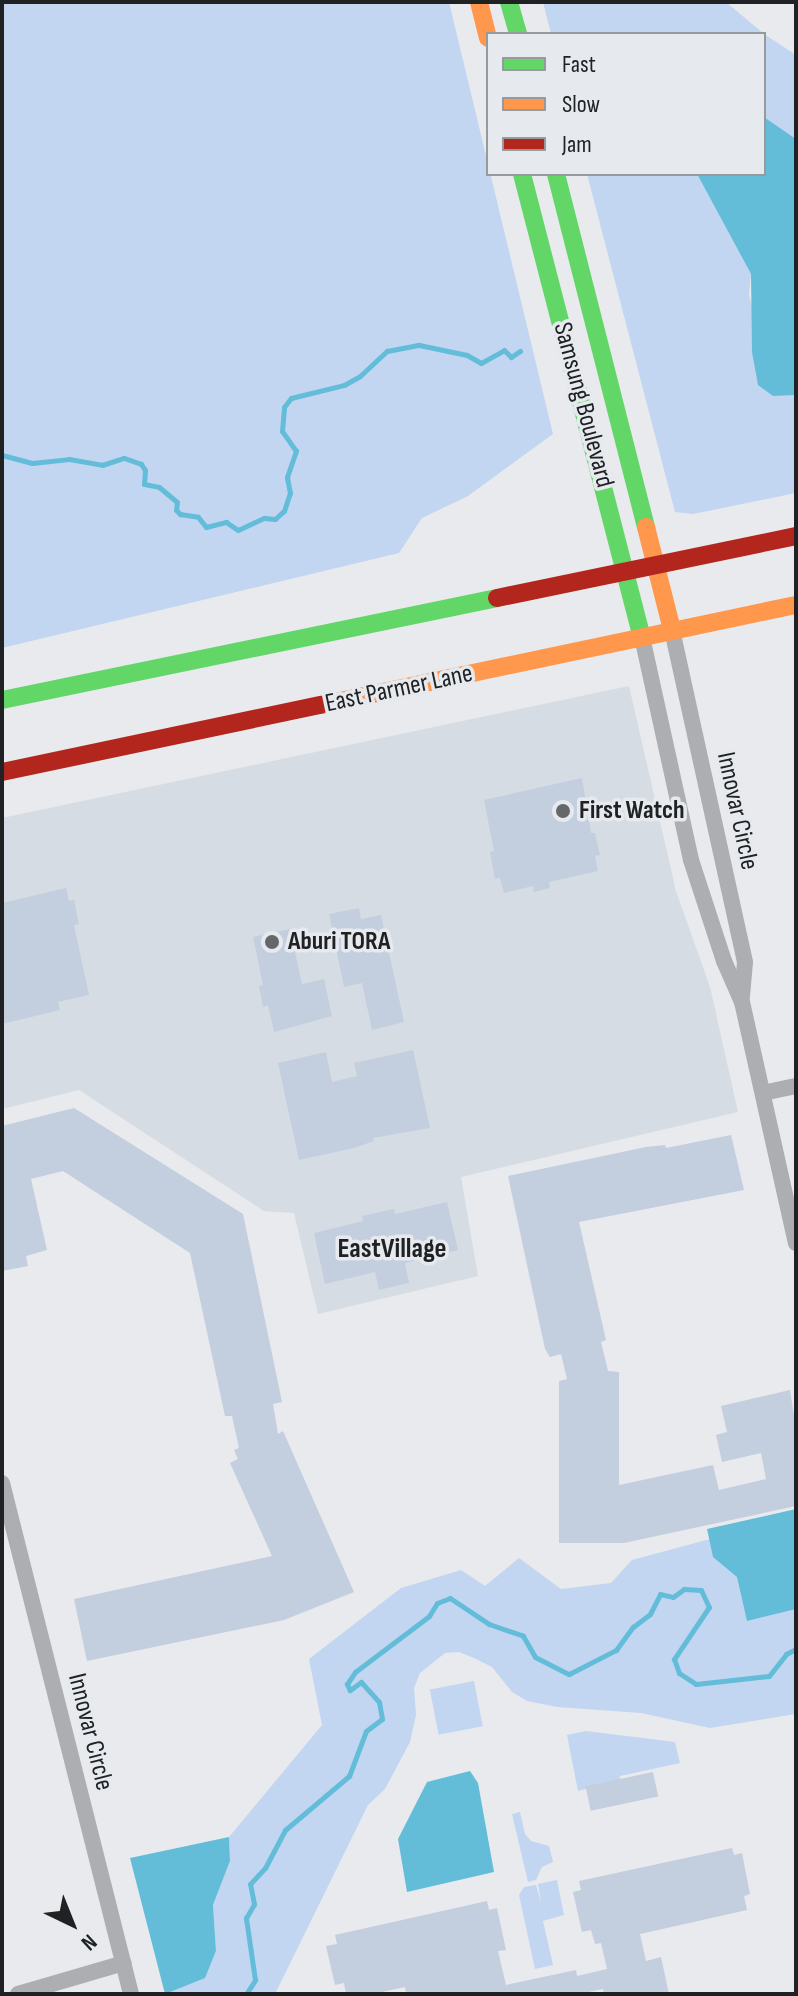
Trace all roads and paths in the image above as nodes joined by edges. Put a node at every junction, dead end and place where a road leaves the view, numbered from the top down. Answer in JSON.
{"nodes":[{"id":1,"x":479,"y":2,"type":"edge"},
{"id":2,"x":509,"y":2,"type":"edge"},
{"id":3,"x":486,"y":32,"type":"edge"},
{"id":4,"x":517,"y":32,"type":"edge"},
{"id":5,"x":523,"y":176,"type":"edge"},
{"id":6,"x":557,"y":176,"type":"edge"},
{"id":7,"x":796,"y":536,"type":"edge"},
{"id":8,"x":656,"y":567,"type":"junction"},
{"id":9,"x":626,"y":573,"type":"junction"},
{"id":10,"x":796,"y":605,"type":"edge"},
{"id":11,"x":672,"y":630,"type":"junction"},
{"id":12,"x":642,"y":637,"type":"junction"},
{"id":13,"x":2,"y":700,"type":"edge"},
{"id":14,"x":2,"y":772,"type":"edge"},
{"id":15,"x":742,"y":1002,"type":"junction"},
{"id":16,"x":796,"y":1086,"type":"edge"},
{"id":17,"x":763,"y":1093,"type":"junction"},
{"id":18,"x":796,"y":1243,"type":"edge"},
{"id":19,"x":2,"y":1483,"type":"edge"},
{"id":20,"x":124,"y":1963,"type":"junction"},
{"id":21,"x":18,"y":1994,"type":"edge"},
{"id":22,"x":131,"y":1994,"type":"edge"}],
"edges":[{"from":1,"to":3,"type":"main road"},
{"from":2,"to":4,"type":"main road"},
{"from":5,"to":9,"type":"main road","name":"Samsung Boulevard"},
{"from":6,"to":8,"type":"main road","name":"Samsung Boulevard"},
{"from":7,"to":8,"type":"main road"},
{"from":8,"to":9,"type":"main road"},
{"from":8,"to":11,"type":"main road","name":"Samsung Boulevard"},
{"from":9,"to":12,"type":"main road","name":"Samsung Boulevard"},
{"from":9,"to":13,"type":"main road"},
{"from":10,"to":11,"type":"main road","name":"East Parmer Lane"},
{"from":11,"to":12,"type":"main road","name":"East Parmer Lane"},
{"from":11,"to":15,"type":"street","name":"Innovar Circle"},
{"from":12,"to":14,"type":"main road","name":"East Parmer Lane"},
{"from":12,"to":15,"type":"street","name":"Innovar Circle"},
{"from":15,"to":17,"type":"street","name":"Innovar Circle"},
{"from":16,"to":17,"type":"street"},
{"from":17,"to":18,"type":"street","name":"Innovar Circle"},
{"from":19,"to":20,"type":"street","name":"Innovar Circle"},
{"from":20,"to":21,"type":"street"},
{"from":20,"to":22,"type":"street","name":"Innovar Circle"}]}
